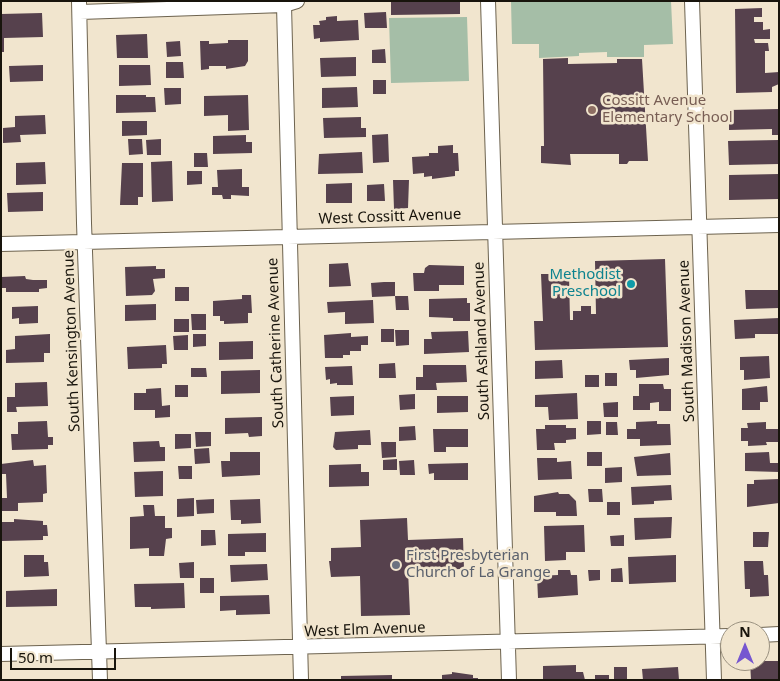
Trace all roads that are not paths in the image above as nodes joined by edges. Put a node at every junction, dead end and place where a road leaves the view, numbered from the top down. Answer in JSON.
{"nodes":[{"id":1,"x":488,"y":1,"type":"edge"},
{"id":2,"x":692,"y":1,"type":"edge"},
{"id":3,"x":291,"y":3,"type":"edge"},
{"id":4,"x":80,"y":7,"type":"edge"},
{"id":5,"x":779,"y":225,"type":"edge"},
{"id":6,"x":699,"y":226,"type":"junction"},
{"id":7,"x":495,"y":230,"type":"junction"},
{"id":8,"x":289,"y":236,"type":"junction"},
{"id":9,"x":85,"y":241,"type":"junction"},
{"id":10,"x":1,"y":244,"type":"edge"},
{"id":11,"x":712,"y":636,"type":"junction"},
{"id":12,"x":720,"y":636,"type":"edge"},
{"id":13,"x":508,"y":641,"type":"junction"},
{"id":14,"x":300,"y":648,"type":"junction"},
{"id":15,"x":99,"y":651,"type":"junction"},
{"id":16,"x":1,"y":654,"type":"edge"},
{"id":17,"x":100,"y":680,"type":"edge"},
{"id":18,"x":301,"y":680,"type":"edge"},
{"id":19,"x":509,"y":680,"type":"edge"},
{"id":20,"x":714,"y":680,"type":"edge"}],
"edges":[{"from":1,"to":7,"type":"street","name":"South Ashland Avenue"},
{"from":2,"to":6,"type":"street","name":"South Madison Avenue"},
{"from":3,"to":4,"type":"street"},
{"from":3,"to":8,"type":"street","name":"South Catherine Avenue"},
{"from":4,"to":9,"type":"street","name":"South Kensington Avenue"},
{"from":5,"to":6,"type":"street","name":"West Cossitt Avenue"},
{"from":6,"to":7,"type":"street","name":"West Cossitt Avenue"},
{"from":6,"to":11,"type":"street","name":"South Madison Avenue"},
{"from":7,"to":8,"type":"street","name":"West Cossitt Avenue"},
{"from":7,"to":13,"type":"street","name":"South Ashland Avenue"},
{"from":8,"to":9,"type":"street","name":"West Cossitt Avenue"},
{"from":8,"to":14,"type":"street","name":"South Catherine Avenue"},
{"from":9,"to":10,"type":"street","name":"West Cossitt Avenue"},
{"from":9,"to":15,"type":"street","name":"South Kensington Avenue"},
{"from":11,"to":12,"type":"street","name":"West Elm Avenue"},
{"from":11,"to":13,"type":"street","name":"West Elm Avenue"},
{"from":11,"to":20,"type":"street","name":"South Madison Avenue"},
{"from":13,"to":14,"type":"street","name":"West Elm Avenue"},
{"from":13,"to":19,"type":"street","name":"South Ashland Avenue"},
{"from":14,"to":15,"type":"street","name":"West Elm Avenue"},
{"from":14,"to":18,"type":"street","name":"South Catherine Avenue"},
{"from":15,"to":16,"type":"street","name":"West Elm Avenue"},
{"from":15,"to":17,"type":"street","name":"South Kensington Avenue"}]}
